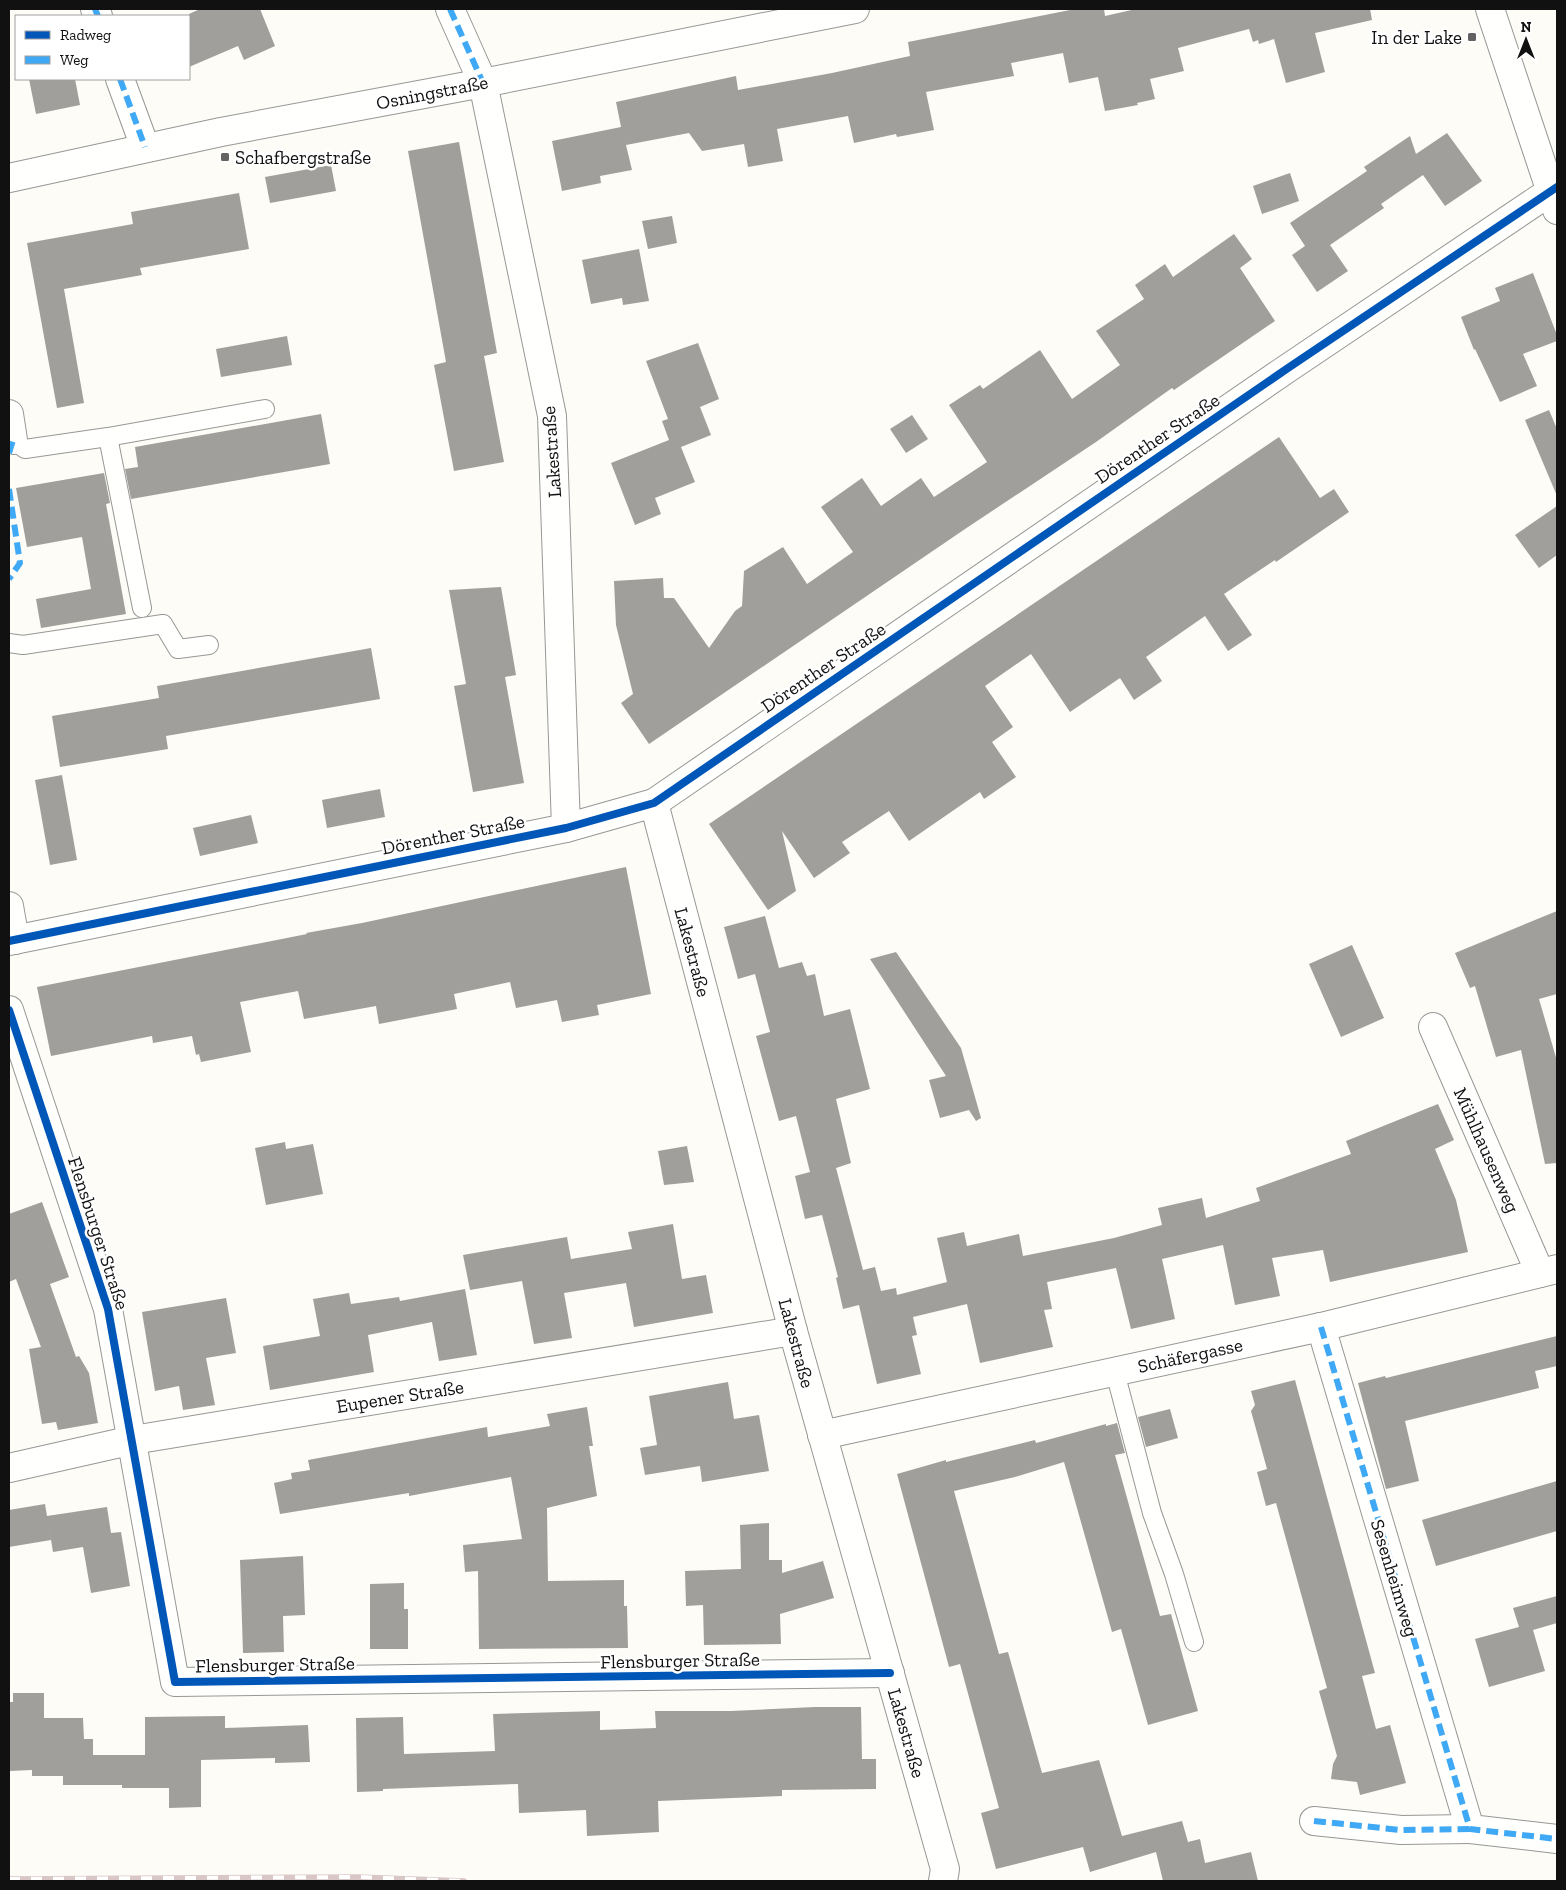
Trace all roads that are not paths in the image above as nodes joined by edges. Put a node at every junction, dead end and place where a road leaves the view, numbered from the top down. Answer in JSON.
{"nodes":[{"id":1,"x":450,"y":9,"type":"edge"},
{"id":2,"x":855,"y":9,"type":"edge"},
{"id":3,"x":1490,"y":9,"type":"edge"},
{"id":4,"x":120,"y":80,"type":"edge"},
{"id":5,"x":483,"y":83,"type":"junction"},
{"id":6,"x":145,"y":147,"type":"junction"},
{"id":7,"x":9,"y":178,"type":"edge"},
{"id":8,"x":1555,"y":196,"type":"edge"},
{"id":9,"x":265,"y":409,"type":"dead end"},
{"id":10,"x":11,"y":427,"type":"edge"},
{"id":11,"x":108,"y":436,"type":"junction"},
{"id":12,"x":142,"y":608,"type":"dead end"},
{"id":13,"x":9,"y":644,"type":"edge"},
{"id":14,"x":209,"y":645,"type":"dead end"},
{"id":15,"x":654,"y":803,"type":"junction"},
{"id":16,"x":566,"y":828,"type":"junction"},
{"id":17,"x":9,"y":906,"type":"edge"},
{"id":18,"x":12,"y":941,"type":"edge"},
{"id":19,"x":9,"y":1010,"type":"edge"},
{"id":20,"x":1433,"y":1027,"type":"dead end"},
{"id":21,"x":1549,"y":1271,"type":"edge"},
{"id":22,"x":1321,"y":1327,"type":"junction"},
{"id":23,"x":793,"y":1331,"type":"junction"},
{"id":24,"x":1114,"y":1372,"type":"junction"},
{"id":25,"x":822,"y":1435,"type":"junction"},
{"id":26,"x":133,"y":1440,"type":"junction"},
{"id":27,"x":9,"y":1468,"type":"edge"},
{"id":28,"x":1194,"y":1642,"type":"dead end"},
{"id":29,"x":890,"y":1673,"type":"junction"},
{"id":30,"x":1314,"y":1821,"type":"dead end"},
{"id":31,"x":1470,"y":1829,"type":"junction"},
{"id":32,"x":1557,"y":1839,"type":"edge"},
{"id":33,"x":943,"y":1881,"type":"edge"}],
"edges":[{"from":1,"to":5,"type":"street","name":"Lakestraße"},
{"from":2,"to":5,"type":"street","name":"Osningstraße"},
{"from":3,"to":8,"type":"street"},
{"from":4,"to":6,"type":"street"},
{"from":5,"to":6,"type":"street","name":"Osningstraße"},
{"from":5,"to":16,"type":"street","name":"Lakestraße"},
{"from":6,"to":7,"type":"street","name":"Osningstraße"},
{"from":8,"to":15,"type":"street","name":"Dörenther Straße"},
{"from":9,"to":11,"type":"lane"},
{"from":10,"to":11,"type":"lane"},
{"from":11,"to":12,"type":"lane"},
{"from":13,"to":14,"type":"lane"},
{"from":15,"to":16,"type":"street","name":"Dörenther Straße"},
{"from":15,"to":23,"type":"street","name":"Lakestraße"},
{"from":16,"to":18,"type":"street","name":"Dörenther Straße"},
{"from":17,"to":18,"type":"street"},
{"from":19,"to":26,"type":"street","name":"Flensburger Straße"},
{"from":20,"to":21,"type":"street","name":"Mühlhausenweg"},
{"from":21,"to":22,"type":"street","name":"Schäfergasse"},
{"from":22,"to":24,"type":"street","name":"Schäfergasse"},
{"from":22,"to":31,"type":"street","name":"Sesenheimweg"},
{"from":23,"to":25,"type":"street","name":"Lakestraße"},
{"from":23,"to":26,"type":"street","name":"Eupener Straße"},
{"from":24,"to":25,"type":"street","name":"Schäfergasse"},
{"from":24,"to":28,"type":"lane"},
{"from":25,"to":29,"type":"street","name":"Lakestraße"},
{"from":26,"to":27,"type":"street","name":"Eupener Straße"},
{"from":26,"to":29,"type":"street","name":"Flensburger Straße"},
{"from":29,"to":33,"type":"street","name":"Lakestraße"},
{"from":30,"to":31,"type":"street"},
{"from":31,"to":32,"type":"street"}]}
